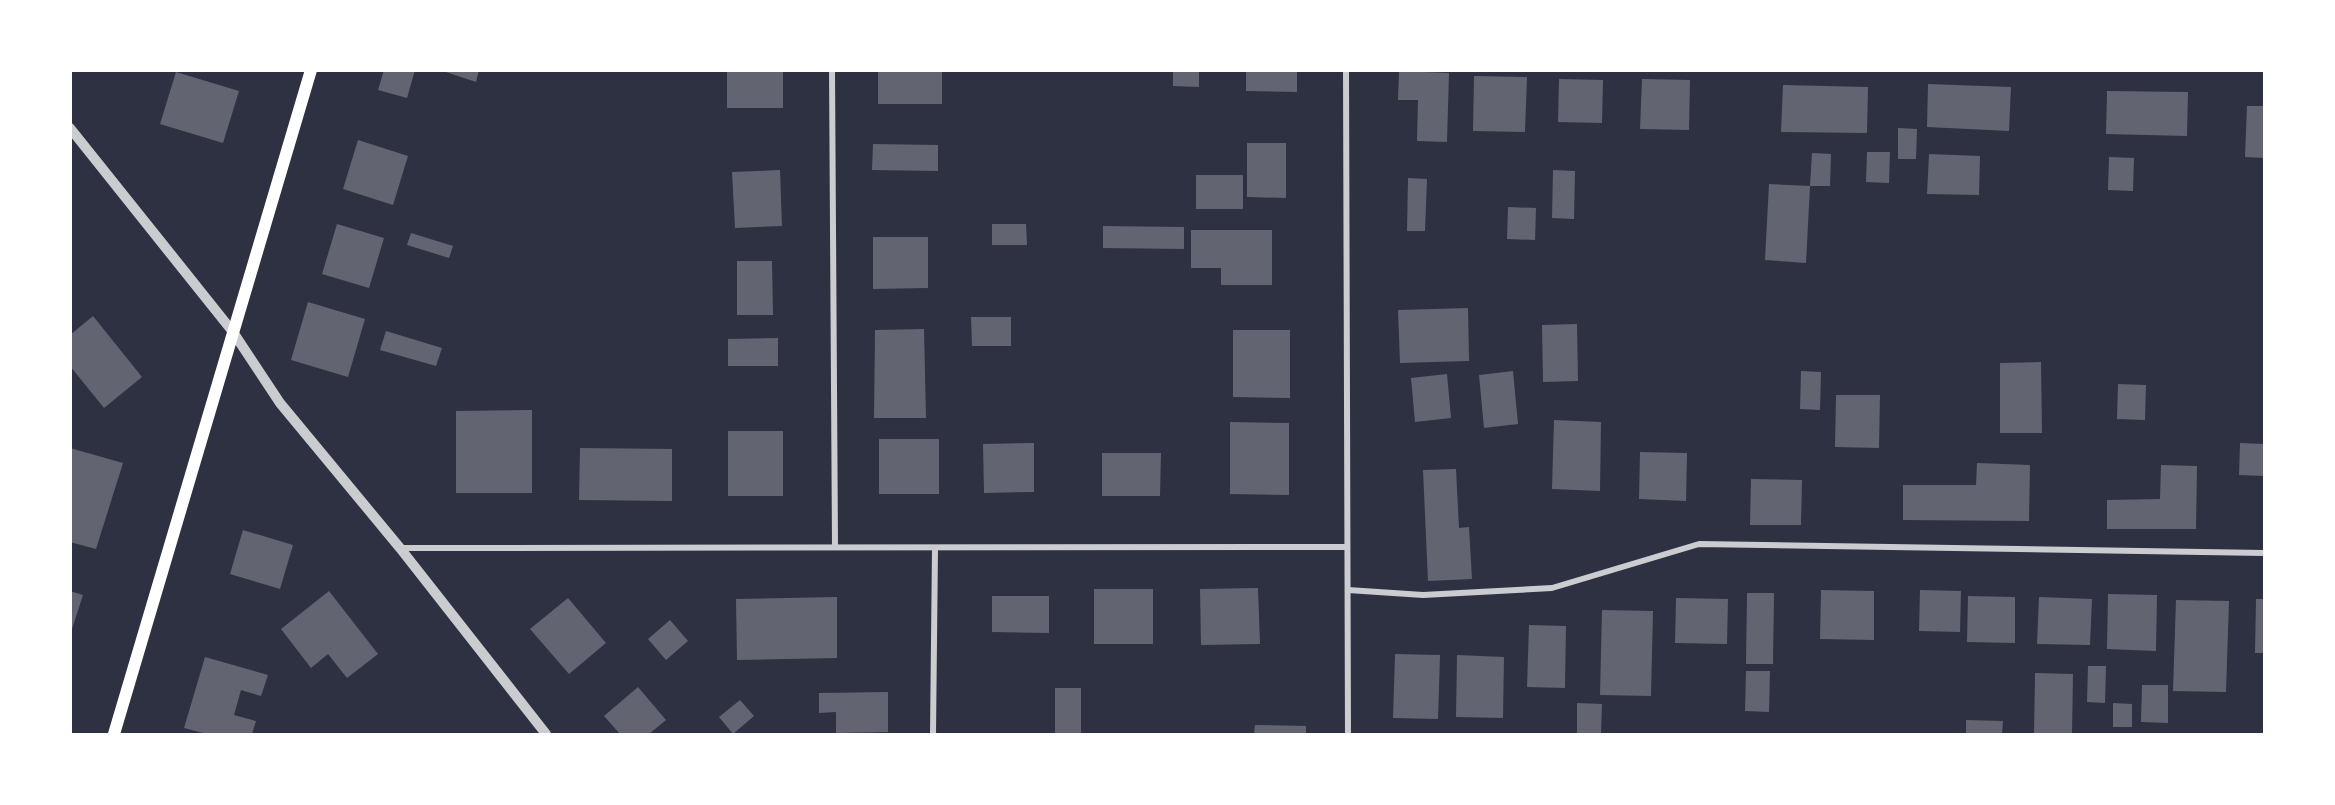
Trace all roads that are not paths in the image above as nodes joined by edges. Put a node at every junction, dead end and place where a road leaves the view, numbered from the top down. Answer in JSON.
{"nodes":[{"id":1,"x":311,"y":70,"type":"edge"},
{"id":2,"x":832,"y":70,"type":"edge"},
{"id":3,"x":1346,"y":70,"type":"edge"},
{"id":4,"x":70,"y":128,"type":"edge"},
{"id":5,"x":233,"y":332,"type":"junction"},
{"id":6,"x":835,"y":546,"type":"junction"},
{"id":7,"x":1347,"y":547,"type":"junction"},
{"id":8,"x":400,"y":548,"type":"junction"},
{"id":9,"x":935,"y":548,"type":"junction"},
{"id":10,"x":2265,"y":553,"type":"edge"},
{"id":11,"x":1348,"y":590,"type":"junction"},
{"id":12,"x":114,"y":735,"type":"edge"},
{"id":13,"x":546,"y":735,"type":"edge"},
{"id":14,"x":933,"y":735,"type":"edge"},
{"id":15,"x":1348,"y":735,"type":"edge"}],
"edges":[{"from":1,"to":5,"type":"main road"},
{"from":2,"to":6,"type":"street"},
{"from":3,"to":7,"type":"street"},
{"from":4,"to":5,"type":"street"},
{"from":5,"to":8,"type":"street"},
{"from":5,"to":12,"type":"main road"},
{"from":6,"to":8,"type":"street"},
{"from":6,"to":9,"type":"street"},
{"from":7,"to":9,"type":"street"},
{"from":7,"to":11,"type":"street"},
{"from":8,"to":13,"type":"street"},
{"from":9,"to":14,"type":"street"},
{"from":10,"to":11,"type":"street"},
{"from":11,"to":15,"type":"street"}]}
